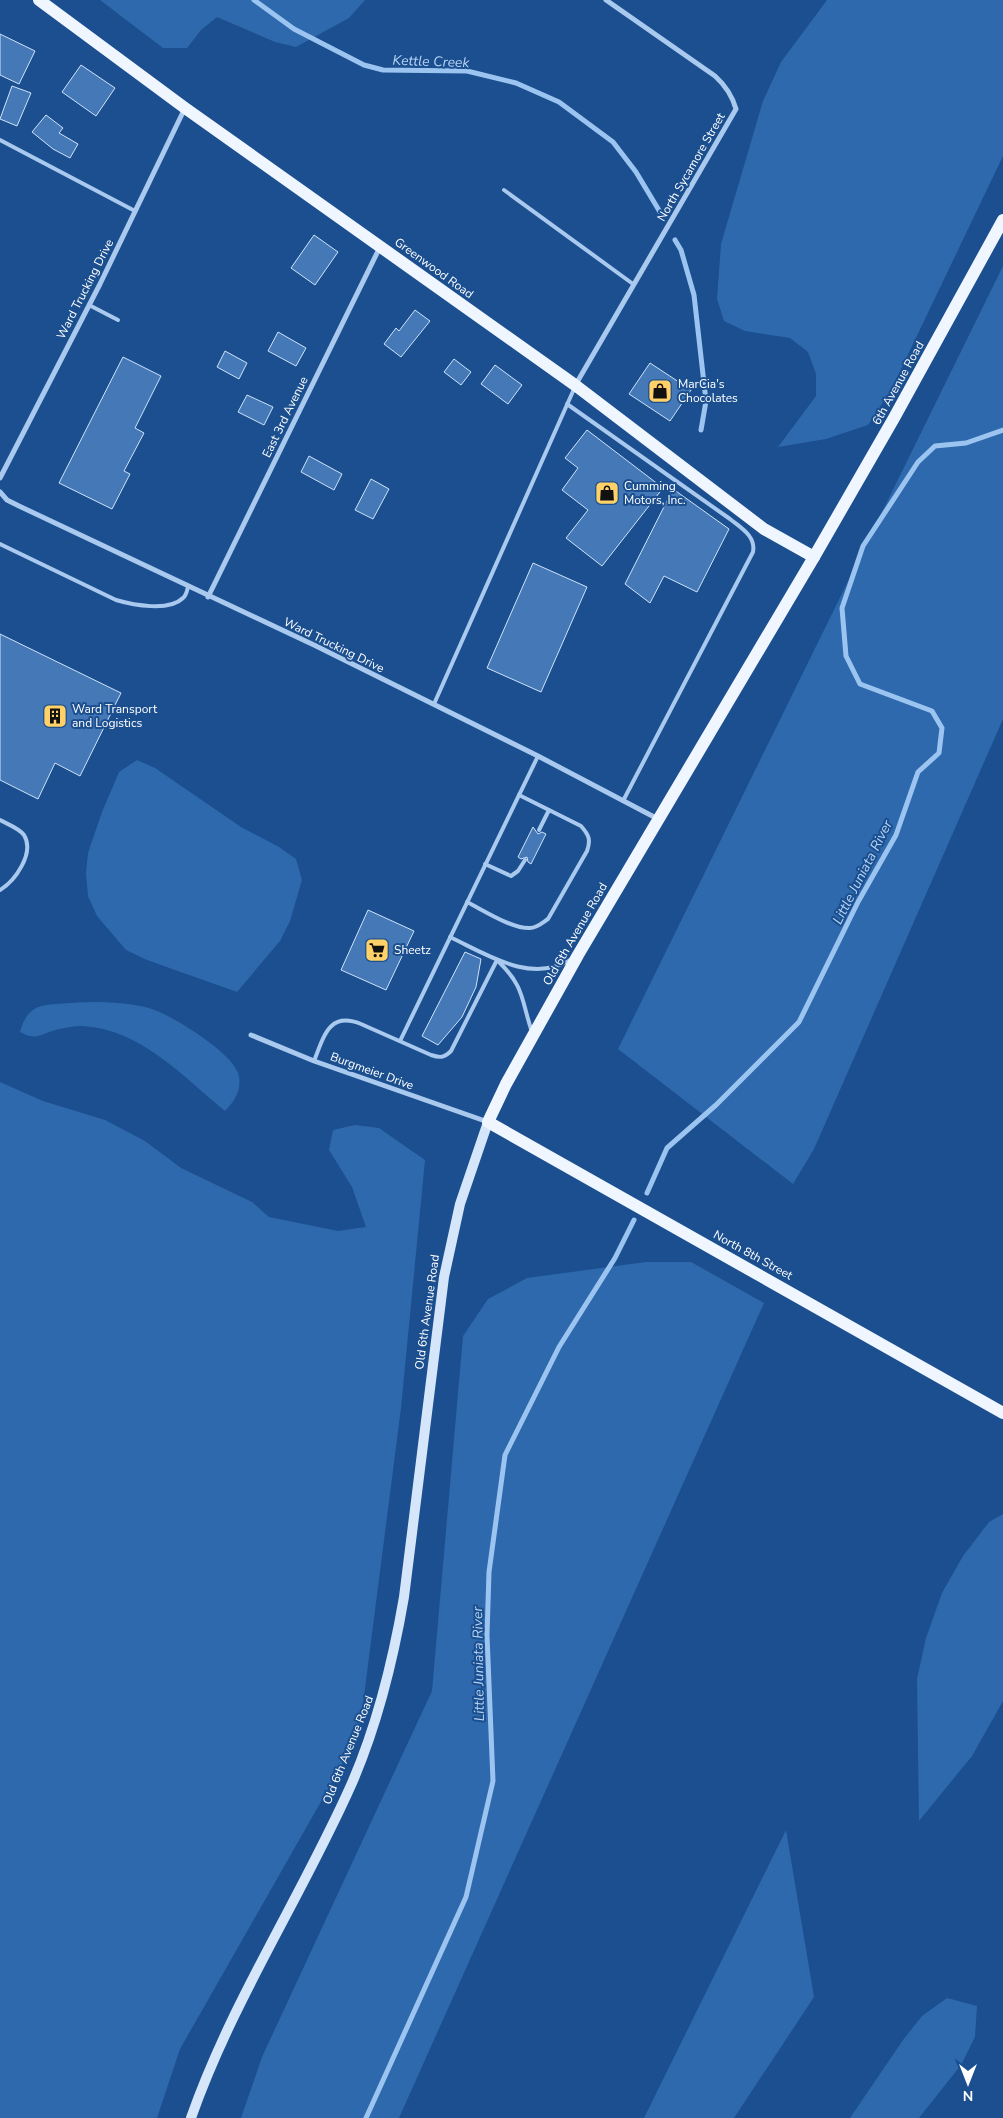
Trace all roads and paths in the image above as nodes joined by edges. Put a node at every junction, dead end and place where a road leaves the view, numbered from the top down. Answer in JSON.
{"nodes":[{"id":1,"x":38,"y":0,"type":"edge"},
{"id":2,"x":606,"y":0,"type":"edge"},
{"id":3,"x":185,"y":108,"type":"junction"},
{"id":4,"x":0,"y":140,"type":"edge"},
{"id":5,"x":504,"y":190,"type":"dead end"},
{"id":6,"x":135,"y":211,"type":"junction"},
{"id":7,"x":1003,"y":220,"type":"edge"},
{"id":8,"x":380,"y":246,"type":"junction"},
{"id":9,"x":634,"y":284,"type":"junction"},
{"id":10,"x":89,"y":305,"type":"junction"},
{"id":11,"x":118,"y":320,"type":"dead end"},
{"id":12,"x":575,"y":385,"type":"junction"},
{"id":13,"x":567,"y":404,"type":"junction"},
{"id":14,"x":0,"y":478,"type":"edge"},
{"id":15,"x":0,"y":492,"type":"edge"},
{"id":16,"x":0,"y":544,"type":"edge"},
{"id":17,"x":814,"y":557,"type":"junction"},
{"id":18,"x":188,"y":587,"type":"junction"},
{"id":19,"x":208,"y":597,"type":"junction"},
{"id":20,"x":434,"y":704,"type":"junction"},
{"id":21,"x":538,"y":756,"type":"junction"},
{"id":22,"x":519,"y":795,"type":"junction"},
{"id":23,"x":624,"y":801,"type":"junction"},
{"id":24,"x":549,"y":810,"type":"junction"},
{"id":25,"x":0,"y":820,"type":"edge"},
{"id":26,"x":658,"y":820,"type":"junction"},
{"id":27,"x":539,"y":830,"type":"dead end"},
{"id":28,"x":524,"y":860,"type":"dead end"},
{"id":29,"x":486,"y":864,"type":"junction"},
{"id":30,"x":0,"y":890,"type":"edge"},
{"id":31,"x":467,"y":902,"type":"junction"},
{"id":32,"x":450,"y":937,"type":"junction"},
{"id":33,"x":578,"y":955,"type":"junction"},
{"id":34,"x":497,"y":960,"type":"junction"},
{"id":35,"x":251,"y":1036,"type":"dead end"},
{"id":36,"x":533,"y":1036,"type":"junction"},
{"id":37,"x":400,"y":1041,"type":"junction"},
{"id":38,"x":314,"y":1060,"type":"junction"},
{"id":39,"x":488,"y":1122,"type":"junction"},
{"id":40,"x":1003,"y":1413,"type":"edge"},
{"id":41,"x":191,"y":2118,"type":"edge"}],
"edges":[{"from":1,"to":3,"type":"main road","name":"Greenwood Road"},
{"from":2,"to":9,"type":"street","name":"North Sycamore Street"},
{"from":3,"to":6,"type":"street","name":"Ward Trucking Drive"},
{"from":3,"to":8,"type":"main road","name":"Greenwood Road"},
{"from":4,"to":6,"type":"lane"},
{"from":5,"to":9,"type":"lane"},
{"from":6,"to":10,"type":"street","name":"Ward Trucking Drive"},
{"from":7,"to":17,"type":"main road","name":"6th Avenue Road"},
{"from":8,"to":12,"type":"main road","name":"Greenwood Road"},
{"from":8,"to":19,"type":"street","name":"East 3rd Avenue"},
{"from":9,"to":12,"type":"street","name":"North Sycamore Street"},
{"from":10,"to":11,"type":"lane"},
{"from":10,"to":14,"type":"street","name":"Ward Trucking Drive"},
{"from":12,"to":13,"type":"lane"},
{"from":12,"to":17,"type":"main road","name":"Greenwood Road"},
{"from":13,"to":20,"type":"lane"},
{"from":13,"to":23,"type":"lane"},
{"from":15,"to":18,"type":"street","name":"Ward Trucking Drive"},
{"from":16,"to":18,"type":"lane"},
{"from":17,"to":26,"type":"main road","name":"Old 6th Avenue Road"},
{"from":18,"to":19,"type":"street","name":"Ward Trucking Drive"},
{"from":19,"to":20,"type":"street","name":"Ward Trucking Drive"},
{"from":20,"to":21,"type":"street","name":"Ward Trucking Drive"},
{"from":21,"to":22,"type":"lane"},
{"from":21,"to":23,"type":"street","name":"Ward Trucking Drive"},
{"from":22,"to":24,"type":"lane"},
{"from":22,"to":29,"type":"lane"},
{"from":23,"to":26,"type":"street","name":"Ward Trucking Drive"},
{"from":24,"to":27,"type":"lane"},
{"from":24,"to":31,"type":"lane"},
{"from":25,"to":30,"type":"lane"},
{"from":26,"to":33,"type":"main road","name":"Old 6th Avenue Road"},
{"from":28,"to":29,"type":"lane"},
{"from":29,"to":31,"type":"lane"},
{"from":31,"to":32,"type":"lane"},
{"from":32,"to":34,"type":"lane"},
{"from":32,"to":37,"type":"lane"},
{"from":33,"to":34,"type":"lane"},
{"from":33,"to":36,"type":"main road","name":"Old 6th Avenue Road"},
{"from":34,"to":36,"type":"lane"},
{"from":34,"to":37,"type":"lane"},
{"from":35,"to":38,"type":"street","name":"Burgmeier Drive"},
{"from":36,"to":39,"type":"main road","name":"Old 6th Avenue Road"},
{"from":37,"to":38,"type":"lane"},
{"from":38,"to":39,"type":"street","name":"Burgmeier Drive"},
{"from":39,"to":40,"type":"main road","name":"North 8th Street"},
{"from":39,"to":41,"type":"main road","name":"Old 6th Avenue Road"}]}
